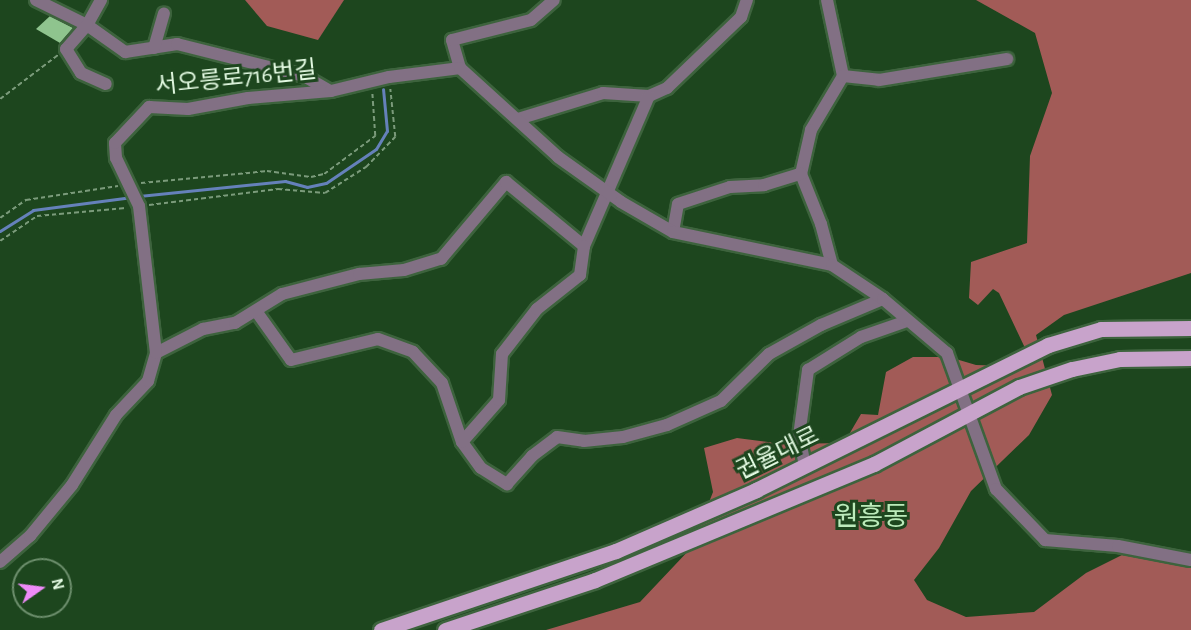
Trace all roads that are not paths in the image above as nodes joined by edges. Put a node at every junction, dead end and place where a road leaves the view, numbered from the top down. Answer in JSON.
{"nodes":[{"id":1,"x":36,"y":0,"type":"edge"},
{"id":2,"x":554,"y":0,"type":"edge"},
{"id":3,"x":747,"y":0,"type":"edge"},
{"id":4,"x":827,"y":0,"type":"edge"},
{"id":5,"x":99,"y":1,"type":"edge"},
{"id":6,"x":164,"y":13,"type":"dead end"},
{"id":7,"x":87,"y":25,"type":"junction"},
{"id":8,"x":154,"y":48,"type":"junction"},
{"id":9,"x":1007,"y":59,"type":"dead end"},
{"id":10,"x":460,"y":68,"type":"junction"},
{"id":11,"x":843,"y":76,"type":"junction"},
{"id":12,"x":106,"y":84,"type":"dead end"},
{"id":13,"x":331,"y":91,"type":"junction"},
{"id":14,"x":648,"y":96,"type":"junction"},
{"id":15,"x":518,"y":119,"type":"junction"},
{"id":16,"x":801,"y":174,"type":"junction"},
{"id":17,"x":606,"y":192,"type":"junction"},
{"id":18,"x":673,"y":232,"type":"junction"},
{"id":19,"x":584,"y":246,"type":"junction"},
{"id":20,"x":832,"y":265,"type":"junction"},
{"id":21,"x":884,"y":299,"type":"junction"},
{"id":22,"x":256,"y":310,"type":"junction"},
{"id":23,"x":907,"y":321,"type":"junction"},
{"id":24,"x":1191,"y":328,"type":"edge"},
{"id":25,"x":156,"y":353,"type":"junction"},
{"id":26,"x":1191,"y":358,"type":"edge"},
{"id":27,"x":961,"y":385,"type":"junction"},
{"id":28,"x":970,"y":411,"type":"junction"},
{"id":29,"x":462,"y":442,"type":"junction"},
{"id":30,"x":806,"y":466,"type":"junction"},
{"id":31,"x":1191,"y":560,"type":"edge"},
{"id":32,"x":0,"y":562,"type":"edge"},
{"id":33,"x":381,"y":630,"type":"edge"},
{"id":34,"x":445,"y":630,"type":"edge"}],
"edges":[{"from":1,"to":7,"type":"street","name":"서오릉로716번길"},
{"from":2,"to":10,"type":"street"},
{"from":3,"to":14,"type":"street"},
{"from":4,"to":11,"type":"street"},
{"from":5,"to":7,"type":"street"},
{"from":6,"to":8,"type":"street"},
{"from":7,"to":8,"type":"street","name":"서오릉로716번길"},
{"from":7,"to":12,"type":"street"},
{"from":8,"to":13,"type":"street","name":"서오릉로716번길"},
{"from":9,"to":11,"type":"street"},
{"from":10,"to":13,"type":"street"},
{"from":10,"to":15,"type":"street"},
{"from":11,"to":16,"type":"street"},
{"from":13,"to":25,"type":"street","name":"서오릉로716번길"},
{"from":14,"to":15,"type":"street"},
{"from":14,"to":17,"type":"street"},
{"from":15,"to":17,"type":"street"},
{"from":16,"to":18,"type":"street"},
{"from":16,"to":20,"type":"street"},
{"from":17,"to":18,"type":"street"},
{"from":17,"to":19,"type":"street"},
{"from":18,"to":20,"type":"street"},
{"from":19,"to":22,"type":"street"},
{"from":19,"to":29,"type":"street"},
{"from":20,"to":21,"type":"street"},
{"from":21,"to":23,"type":"street"},
{"from":21,"to":29,"type":"street"},
{"from":22,"to":25,"type":"street"},
{"from":22,"to":29,"type":"street"},
{"from":23,"to":27,"type":"street"},
{"from":23,"to":30,"type":"street"},
{"from":24,"to":27,"type":"main road","name":"권율대로"},
{"from":25,"to":32,"type":"street"},
{"from":26,"to":28,"type":"main road","name":"권율대로"},
{"from":27,"to":28,"type":"street"},
{"from":27,"to":30,"type":"main road","name":"권율대로"},
{"from":28,"to":31,"type":"street"},
{"from":28,"to":34,"type":"main road","name":"권율대로"},
{"from":30,"to":33,"type":"main road","name":"권율대로"}]}
